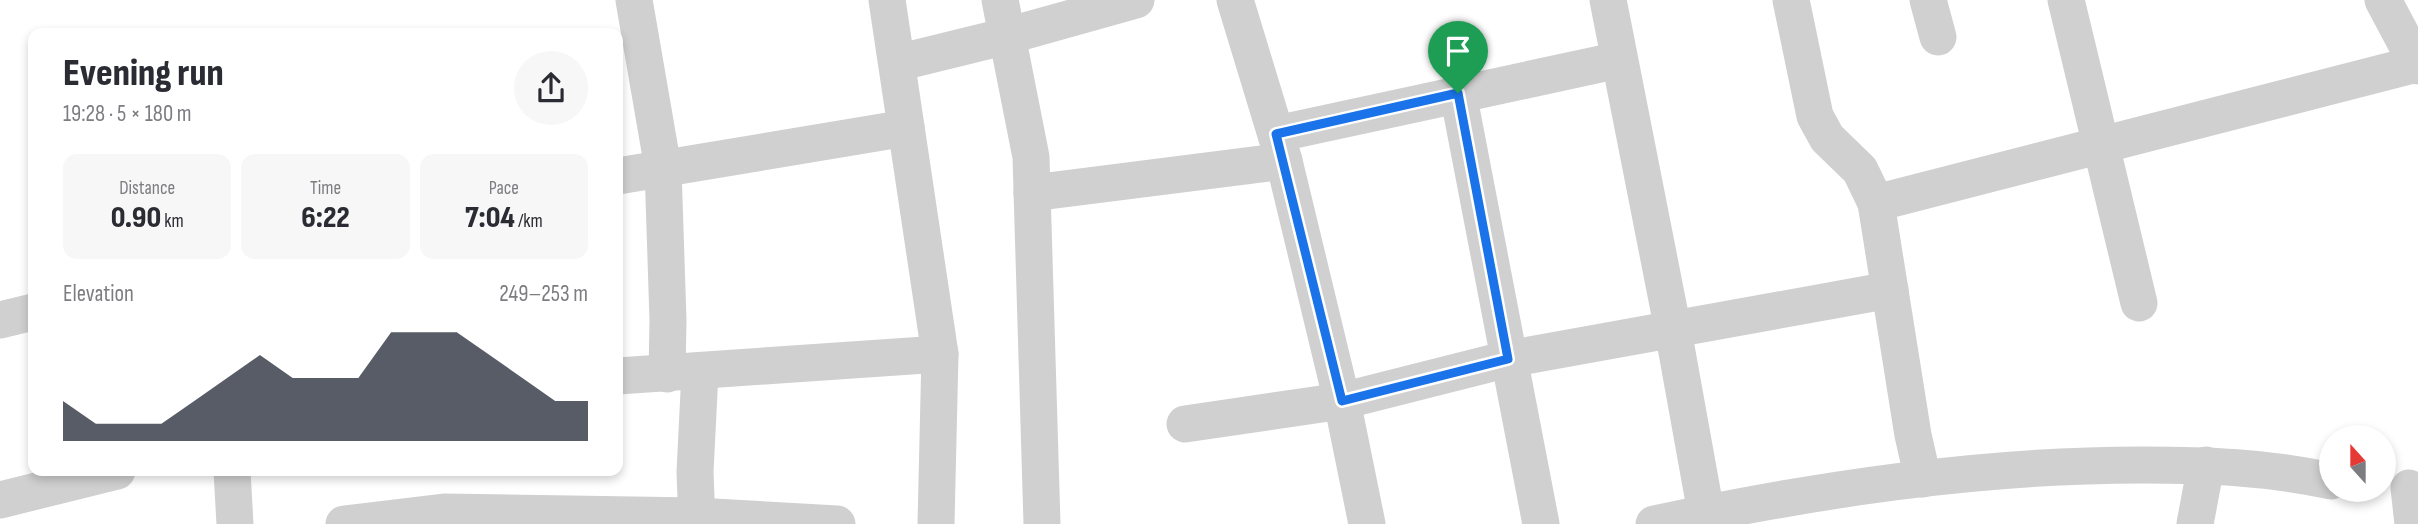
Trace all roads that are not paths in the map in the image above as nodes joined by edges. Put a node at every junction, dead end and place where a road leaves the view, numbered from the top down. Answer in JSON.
{"nodes":[{"id":1,"x":634,"y":0,"type":"edge"},
{"id":2,"x":887,"y":0,"type":"edge"},
{"id":3,"x":1000,"y":0,"type":"edge"},
{"id":4,"x":1136,"y":0,"type":"edge"},
{"id":5,"x":1235,"y":0,"type":"edge"},
{"id":6,"x":1608,"y":0,"type":"edge"},
{"id":7,"x":1791,"y":0,"type":"edge"},
{"id":8,"x":1928,"y":0,"type":"edge"},
{"id":9,"x":2066,"y":0,"type":"edge"},
{"id":10,"x":2383,"y":0,"type":"edge"},
{"id":11,"x":1007,"y":36,"type":"junction"},
{"id":12,"x":1938,"y":37,"type":"dead end"},
{"id":13,"x":1619,"y":60,"type":"junction"},
{"id":14,"x":897,"y":63,"type":"junction"},
{"id":15,"x":2417,"y":65,"type":"edge"},
{"id":16,"x":1458,"y":93,"type":"junction"},
{"id":17,"x":906,"y":128,"type":"junction"},
{"id":18,"x":2100,"y":146,"type":"junction"},
{"id":19,"x":1280,"y":147,"type":"junction"},
{"id":20,"x":663,"y":168,"type":"junction"},
{"id":21,"x":623,"y":175,"type":"edge"},
{"id":22,"x":1032,"y":193,"type":"junction"},
{"id":23,"x":1876,"y":203,"type":"junction"},
{"id":24,"x":1890,"y":290,"type":"junction"},
{"id":25,"x":2139,"y":303,"type":"dead end"},
{"id":26,"x":1673,"y":330,"type":"junction"},
{"id":27,"x":940,"y":354,"type":"junction"},
{"id":28,"x":1508,"y":359,"type":"junction"},
{"id":29,"x":683,"y":373,"type":"junction"},
{"id":30,"x":623,"y":376,"type":"edge"},
{"id":31,"x":1342,"y":401,"type":"junction"},
{"id":32,"x":1185,"y":424,"type":"dead end"},
{"id":33,"x":2206,"y":465,"type":"junction"},
{"id":34,"x":97,"y":476,"type":"edge"},
{"id":35,"x":232,"y":476,"type":"edge"},
{"id":36,"x":2319,"y":478,"type":"edge"},
{"id":37,"x":1923,"y":479,"type":"junction"},
{"id":38,"x":2404,"y":487,"type":"edge"},
{"id":39,"x":0,"y":500,"type":"edge"},
{"id":40,"x":1707,"y":518,"type":"edge"},
{"id":41,"x":697,"y":520,"type":"edge"},
{"id":42,"x":235,"y":524,"type":"edge"},
{"id":43,"x":344,"y":524,"type":"edge"},
{"id":44,"x":837,"y":524,"type":"edge"},
{"id":45,"x":936,"y":524,"type":"edge"},
{"id":46,"x":1042,"y":524,"type":"edge"},
{"id":47,"x":1367,"y":524,"type":"edge"},
{"id":48,"x":1541,"y":524,"type":"edge"},
{"id":49,"x":1654,"y":524,"type":"edge"},
{"id":50,"x":2195,"y":524,"type":"edge"},
{"id":51,"x":2413,"y":524,"type":"edge"}],
"edges":[{"from":1,"to":20,"type":"street"},
{"from":2,"to":14,"type":"street"},
{"from":3,"to":11,"type":"street"},
{"from":4,"to":11,"type":"street"},
{"from":5,"to":19,"type":"street"},
{"from":6,"to":13,"type":"street"},
{"from":7,"to":23,"type":"street"},
{"from":8,"to":12,"type":"street"},
{"from":9,"to":18,"type":"street"},
{"from":10,"to":15,"type":"street"},
{"from":11,"to":14,"type":"street"},
{"from":11,"to":22,"type":"street"},
{"from":13,"to":16,"type":"street"},
{"from":13,"to":26,"type":"street"},
{"from":14,"to":17,"type":"street"},
{"from":15,"to":18,"type":"street"},
{"from":16,"to":19,"type":"street"},
{"from":16,"to":28,"type":"street"},
{"from":17,"to":20,"type":"street"},
{"from":17,"to":27,"type":"street"},
{"from":18,"to":23,"type":"street"},
{"from":18,"to":25,"type":"street"},
{"from":19,"to":22,"type":"street"},
{"from":19,"to":31,"type":"street"},
{"from":20,"to":21,"type":"street"},
{"from":20,"to":29,"type":"street"},
{"from":22,"to":46,"type":"street"},
{"from":23,"to":24,"type":"street"},
{"from":24,"to":26,"type":"street"},
{"from":24,"to":37,"type":"street"},
{"from":26,"to":28,"type":"street"},
{"from":26,"to":40,"type":"street"},
{"from":27,"to":29,"type":"street"},
{"from":27,"to":45,"type":"street"},
{"from":28,"to":31,"type":"street"},
{"from":28,"to":48,"type":"street"},
{"from":29,"to":30,"type":"street"},
{"from":29,"to":41,"type":"street"},
{"from":31,"to":32,"type":"street"},
{"from":31,"to":47,"type":"street"},
{"from":33,"to":36,"type":"street"},
{"from":33,"to":37,"type":"street"},
{"from":33,"to":50,"type":"street"},
{"from":34,"to":39,"type":"street"},
{"from":35,"to":42,"type":"street"},
{"from":37,"to":40,"type":"street"},
{"from":38,"to":51,"type":"street"},
{"from":40,"to":49,"type":"street"},
{"from":41,"to":43,"type":"street"},
{"from":41,"to":44,"type":"street"}]}
